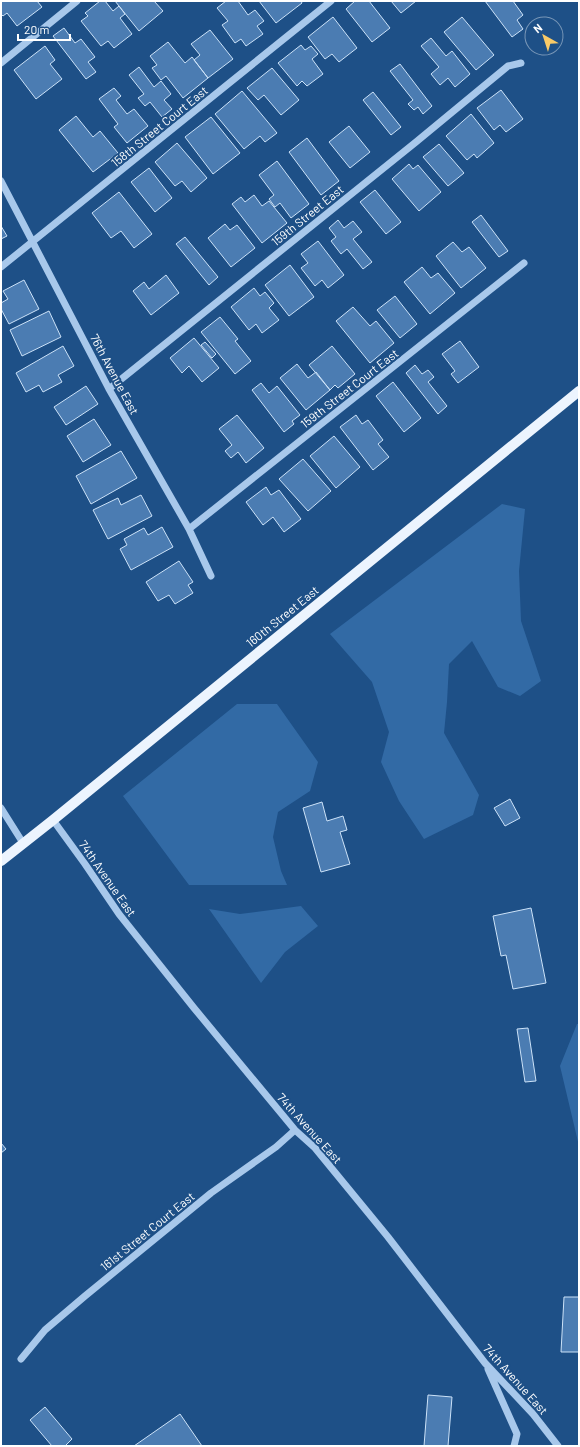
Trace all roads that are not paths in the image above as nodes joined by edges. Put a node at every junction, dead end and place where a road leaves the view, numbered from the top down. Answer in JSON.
{"nodes":[{"id":1,"x":77,"y":1,"type":"edge"},
{"id":2,"x":331,"y":1,"type":"edge"},
{"id":3,"x":1,"y":63,"type":"edge"},
{"id":4,"x":520,"y":63,"type":"dead end"},
{"id":5,"x":1,"y":181,"type":"edge"},
{"id":6,"x":32,"y":241,"type":"junction"},
{"id":7,"x":524,"y":263,"type":"dead end"},
{"id":8,"x":1,"y":267,"type":"edge"},
{"id":9,"x":109,"y":389,"type":"junction"},
{"id":10,"x":579,"y":390,"type":"edge"},
{"id":11,"x":189,"y":529,"type":"junction"},
{"id":12,"x":211,"y":576,"type":"dead end"},
{"id":13,"x":1,"y":808,"type":"edge"},
{"id":14,"x":53,"y":820,"type":"junction"},
{"id":15,"x":23,"y":843,"type":"junction"},
{"id":16,"x":1,"y":861,"type":"edge"},
{"id":17,"x":295,"y":1130,"type":"junction"},
{"id":18,"x":21,"y":1359,"type":"dead end"},
{"id":19,"x":485,"y":1363,"type":"junction"},
{"id":20,"x":514,"y":1446,"type":"edge"},
{"id":21,"x":558,"y":1446,"type":"edge"}],
"edges":[{"from":1,"to":3,"type":"street"},
{"from":2,"to":6,"type":"street","name":"158th Street Court East"},
{"from":4,"to":9,"type":"street","name":"159th Street East"},
{"from":5,"to":6,"type":"street","name":"76th Avenue East"},
{"from":6,"to":8,"type":"street","name":"158th Street Court East"},
{"from":6,"to":9,"type":"street","name":"76th Avenue East"},
{"from":7,"to":11,"type":"street","name":"159th Street Court East"},
{"from":9,"to":11,"type":"street","name":"76th Avenue East"},
{"from":10,"to":14,"type":"main road","name":"160th Street East"},
{"from":11,"to":12,"type":"street","name":"76th Avenue East"},
{"from":13,"to":15,"type":"street"},
{"from":14,"to":15,"type":"main road","name":"160th Street East"},
{"from":14,"to":17,"type":"street","name":"74th Avenue East"},
{"from":15,"to":16,"type":"main road","name":"160th Street East"},
{"from":17,"to":18,"type":"street","name":"161st Street Court East"},
{"from":17,"to":19,"type":"street","name":"74th Avenue East"},
{"from":19,"to":20,"type":"street"},
{"from":19,"to":21,"type":"street","name":"74th Avenue East"}]}
